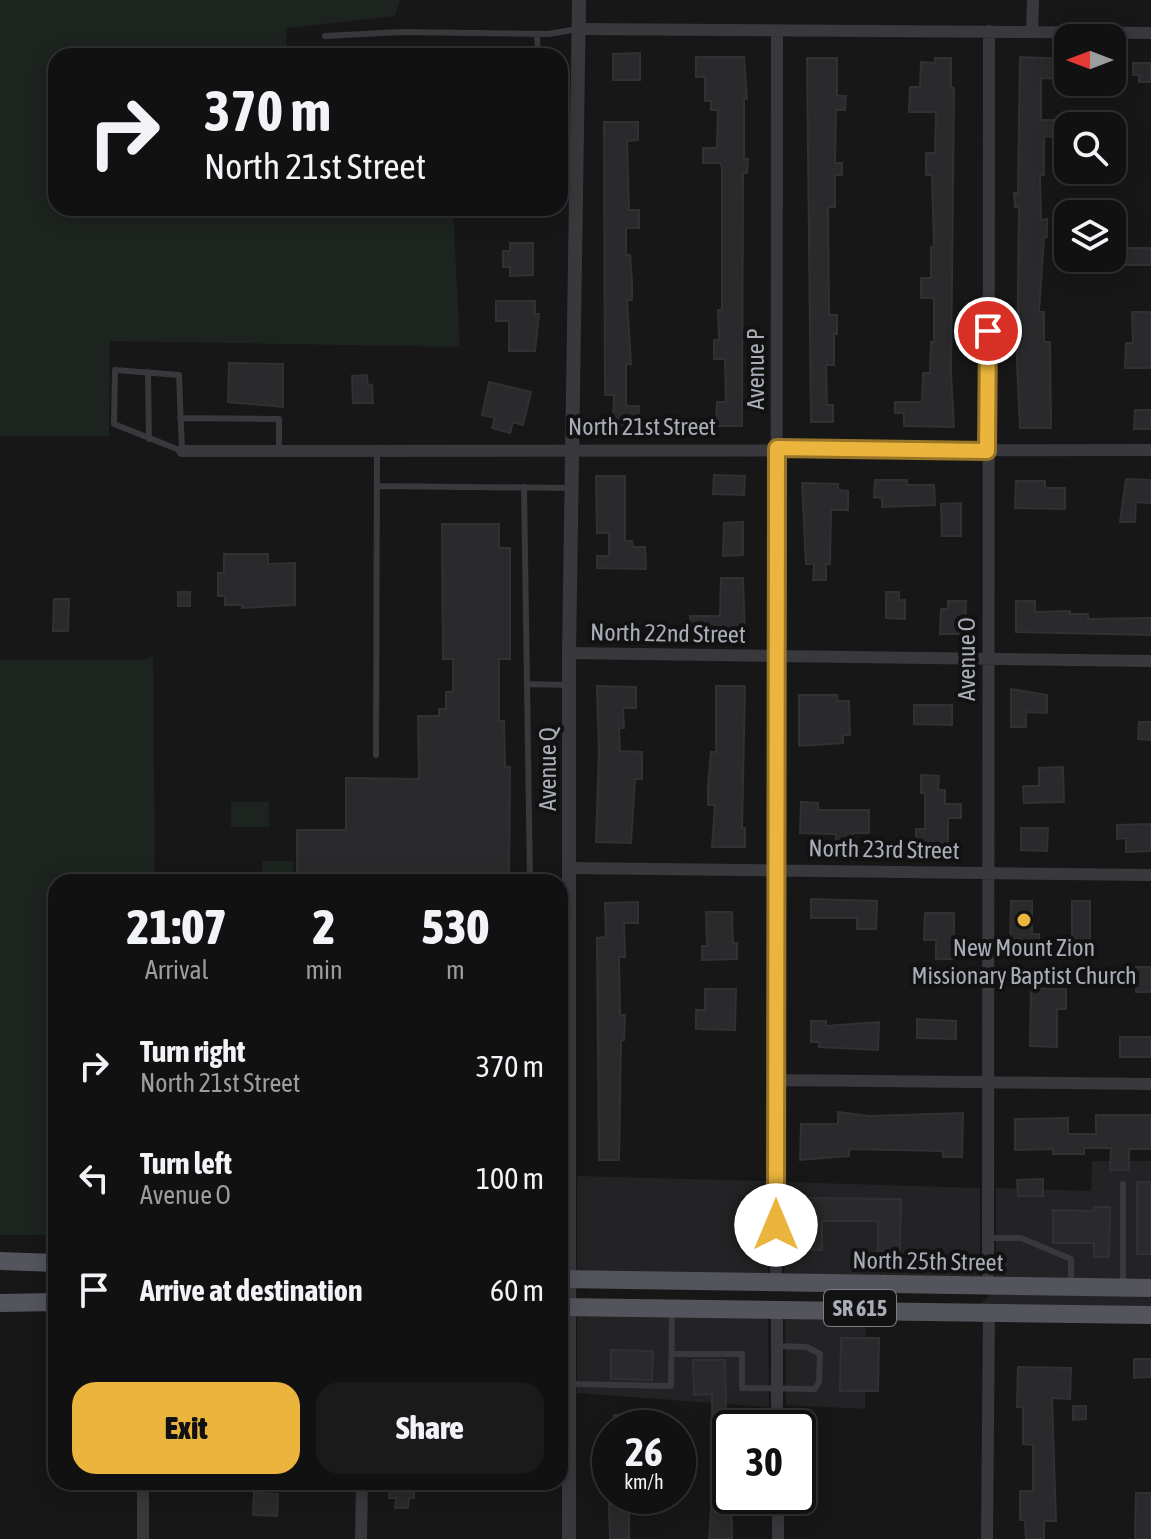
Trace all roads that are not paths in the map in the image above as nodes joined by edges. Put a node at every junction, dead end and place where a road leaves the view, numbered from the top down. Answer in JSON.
{"nodes":[{"id":1,"x":579,"y":0,"type":"edge"},
{"id":2,"x":1033,"y":0,"type":"edge"},
{"id":3,"x":577,"y":29,"type":"junction"},
{"id":4,"x":777,"y":31,"type":"junction"},
{"id":5,"x":989,"y":31,"type":"junction"},
{"id":6,"x":1032,"y":32,"type":"junction"},
{"id":7,"x":1151,"y":33,"type":"edge"},
{"id":8,"x":537,"y":34,"type":"junction"},
{"id":9,"x":325,"y":36,"type":"dead end"},
{"id":10,"x":538,"y":48,"type":"edge"},
{"id":11,"x":568,"y":114,"type":"edge"},
{"id":12,"x":576,"y":115,"type":"junction"},
{"id":13,"x":148,"y":372,"type":"junction"},
{"id":14,"x":180,"y":418,"type":"junction"},
{"id":15,"x":149,"y":439,"type":"junction"},
{"id":16,"x":571,"y":448,"type":"junction"},
{"id":17,"x":777,"y":448,"type":"junction"},
{"id":18,"x":279,"y":450,"type":"junction"},
{"id":19,"x":1151,"y":450,"type":"edge"},
{"id":20,"x":182,"y":451,"type":"junction"},
{"id":21,"x":377,"y":451,"type":"junction"},
{"id":22,"x":987,"y":451,"type":"junction"},
{"id":23,"x":377,"y":486,"type":"junction"},
{"id":24,"x":524,"y":487,"type":"junction"},
{"id":25,"x":570,"y":488,"type":"junction"},
{"id":26,"x":569,"y":653,"type":"junction"},
{"id":27,"x":775,"y":657,"type":"junction"},
{"id":28,"x":988,"y":659,"type":"junction"},
{"id":29,"x":1151,"y":661,"type":"edge"},
{"id":30,"x":527,"y":684,"type":"junction"},
{"id":31,"x":569,"y":685,"type":"junction"},
{"id":32,"x":376,"y":755,"type":"dead end"},
{"id":33,"x":569,"y":868,"type":"junction"},
{"id":34,"x":774,"y":870,"type":"junction"},
{"id":35,"x":988,"y":872,"type":"junction"},
{"id":36,"x":530,"y":874,"type":"edge"},
{"id":37,"x":1151,"y":875,"type":"edge"},
{"id":38,"x":568,"y":880,"type":"edge"},
{"id":39,"x":777,"y":1080,"type":"junction"},
{"id":40,"x":989,"y":1082,"type":"junction"},
{"id":41,"x":1151,"y":1084,"type":"edge"},
{"id":42,"x":1123,"y":1184,"type":"dead end"},
{"id":43,"x":988,"y":1238,"type":"junction"},
{"id":44,"x":0,"y":1261,"type":"edge"},
{"id":45,"x":48,"y":1263,"type":"edge"},
{"id":46,"x":568,"y":1279,"type":"edge"},
{"id":47,"x":776,"y":1283,"type":"junction"},
{"id":48,"x":988,"y":1286,"type":"junction"},
{"id":49,"x":1071,"y":1287,"type":"junction"},
{"id":50,"x":1123,"y":1288,"type":"junction"},
{"id":51,"x":1151,"y":1288,"type":"edge"},
{"id":52,"x":48,"y":1302,"type":"edge"},
{"id":53,"x":0,"y":1303,"type":"edge"},
{"id":54,"x":568,"y":1307,"type":"edge"},
{"id":55,"x":672,"y":1307,"type":"junction"},
{"id":56,"x":777,"y":1307,"type":"junction"},
{"id":57,"x":818,"y":1308,"type":"junction"},
{"id":58,"x":989,"y":1311,"type":"junction"},
{"id":59,"x":1151,"y":1315,"type":"edge"},
{"id":60,"x":777,"y":1346,"type":"junction"},
{"id":61,"x":672,"y":1354,"type":"junction"},
{"id":62,"x":568,"y":1369,"type":"edge"},
{"id":63,"x":569,"y":1384,"type":"junction"},
{"id":64,"x":777,"y":1390,"type":"junction"},
{"id":65,"x":777,"y":1410,"type":"edge"},
{"id":66,"x":143,"y":1490,"type":"edge"},
{"id":67,"x":362,"y":1490,"type":"edge"},
{"id":68,"x":778,"y":1514,"type":"edge"},
{"id":69,"x":143,"y":1539,"type":"edge"},
{"id":70,"x":361,"y":1539,"type":"edge"},
{"id":71,"x":569,"y":1539,"type":"edge"},
{"id":72,"x":778,"y":1539,"type":"edge"},
{"id":73,"x":987,"y":1539,"type":"edge"}],
"edges":[{"from":1,"to":3,"type":"street","name":"Avenue Q"},
{"from":2,"to":6,"type":"street"},
{"from":3,"to":4,"type":"street"},
{"from":3,"to":8,"type":"lane"},
{"from":3,"to":12,"type":"street","name":"Avenue Q"},
{"from":4,"to":5,"type":"street"},
{"from":4,"to":17,"type":"street","name":"Avenue P"},
{"from":5,"to":6,"type":"street"},
{"from":5,"to":22,"type":"street","name":"Avenue O"},
{"from":6,"to":7,"type":"street"},
{"from":8,"to":9,"type":"lane"},
{"from":8,"to":10,"type":"lane"},
{"from":11,"to":12,"type":"lane"},
{"from":12,"to":16,"type":"street","name":"Avenue Q"},
{"from":13,"to":14,"type":"lane"},
{"from":13,"to":15,"type":"lane"},
{"from":13,"to":15,"type":"lane"},
{"from":14,"to":18,"type":"lane"},
{"from":14,"to":20,"type":"lane"},
{"from":15,"to":20,"type":"lane"},
{"from":16,"to":17,"type":"street","name":"North 21st Street"},
{"from":16,"to":21,"type":"street","name":"North 21st Street"},
{"from":16,"to":25,"type":"street","name":"Avenue Q"},
{"from":17,"to":22,"type":"street","name":"North 21st Street"},
{"from":17,"to":27,"type":"street","name":"Avenue P"},
{"from":18,"to":20,"type":"street","name":"North 21st Street"},
{"from":18,"to":21,"type":"street","name":"North 21st Street"},
{"from":19,"to":22,"type":"street","name":"North 21st Street"},
{"from":21,"to":23,"type":"lane"},
{"from":22,"to":28,"type":"street","name":"Avenue O"},
{"from":23,"to":24,"type":"lane"},
{"from":23,"to":32,"type":"lane"},
{"from":24,"to":25,"type":"lane"},
{"from":24,"to":30,"type":"lane"},
{"from":25,"to":26,"type":"street","name":"Avenue Q"},
{"from":26,"to":27,"type":"street","name":"North 22nd Street"},
{"from":26,"to":31,"type":"street","name":"Avenue Q"},
{"from":27,"to":28,"type":"street","name":"North 22nd Street"},
{"from":27,"to":34,"type":"street","name":"Avenue P"},
{"from":28,"to":29,"type":"street","name":"North 22nd Street"},
{"from":28,"to":35,"type":"street","name":"Avenue O"},
{"from":30,"to":31,"type":"lane"},
{"from":30,"to":36,"type":"lane"},
{"from":31,"to":33,"type":"street","name":"Avenue Q"},
{"from":33,"to":34,"type":"street","name":"North 23rd Street"},
{"from":33,"to":38,"type":"street","name":"Avenue Q"},
{"from":34,"to":35,"type":"street","name":"North 23rd Street"},
{"from":34,"to":39,"type":"street","name":"Avenue P"},
{"from":35,"to":37,"type":"street","name":"North 23rd Street"},
{"from":35,"to":40,"type":"street","name":"Avenue O"},
{"from":39,"to":40,"type":"street"},
{"from":39,"to":47,"type":"street","name":"Avenue P"},
{"from":40,"to":41,"type":"street"},
{"from":40,"to":43,"type":"street","name":"Avenue O"},
{"from":42,"to":50,"type":"lane"},
{"from":43,"to":48,"type":"street","name":"Avenue O"},
{"from":43,"to":49,"type":"lane"},
{"from":44,"to":45,"type":"main road"},
{"from":46,"to":47,"type":"main road","name":"North 25th Street","number":"SR 615"},
{"from":47,"to":48,"type":"main road","name":"North 25th Street","number":"SR 615"},
{"from":48,"to":49,"type":"main road","name":"North 25th Street","number":"SR 615"},
{"from":48,"to":57,"type":"main road"},
{"from":49,"to":50,"type":"main road","name":"North 25th Street","number":"SR 615"},
{"from":50,"to":51,"type":"main road","name":"North 25th Street","number":"SR 615"},
{"from":52,"to":53,"type":"main road"},
{"from":54,"to":55,"type":"main road","name":"North 25th Street","number":"SR 615"},
{"from":55,"to":56,"type":"main road","name":"North 25th Street","number":"SR 615"},
{"from":55,"to":61,"type":"lane"},
{"from":56,"to":57,"type":"main road","name":"North 25th Street","number":"SR 615"},
{"from":56,"to":60,"type":"street"},
{"from":57,"to":58,"type":"main road","name":"North 25th Street","number":"SR 615"},
{"from":58,"to":59,"type":"main road","name":"North 25th Street","number":"SR 615"},
{"from":58,"to":73,"type":"street"},
{"from":60,"to":64,"type":"street"},
{"from":60,"to":64,"type":"lane"},
{"from":61,"to":63,"type":"lane"},
{"from":61,"to":64,"type":"lane"},
{"from":62,"to":63,"type":"street","name":"Avenue Q"},
{"from":63,"to":71,"type":"street","name":"Avenue Q"},
{"from":64,"to":65,"type":"street"},
{"from":66,"to":69,"type":"street"},
{"from":67,"to":70,"type":"street"},
{"from":68,"to":72,"type":"street"}]}
